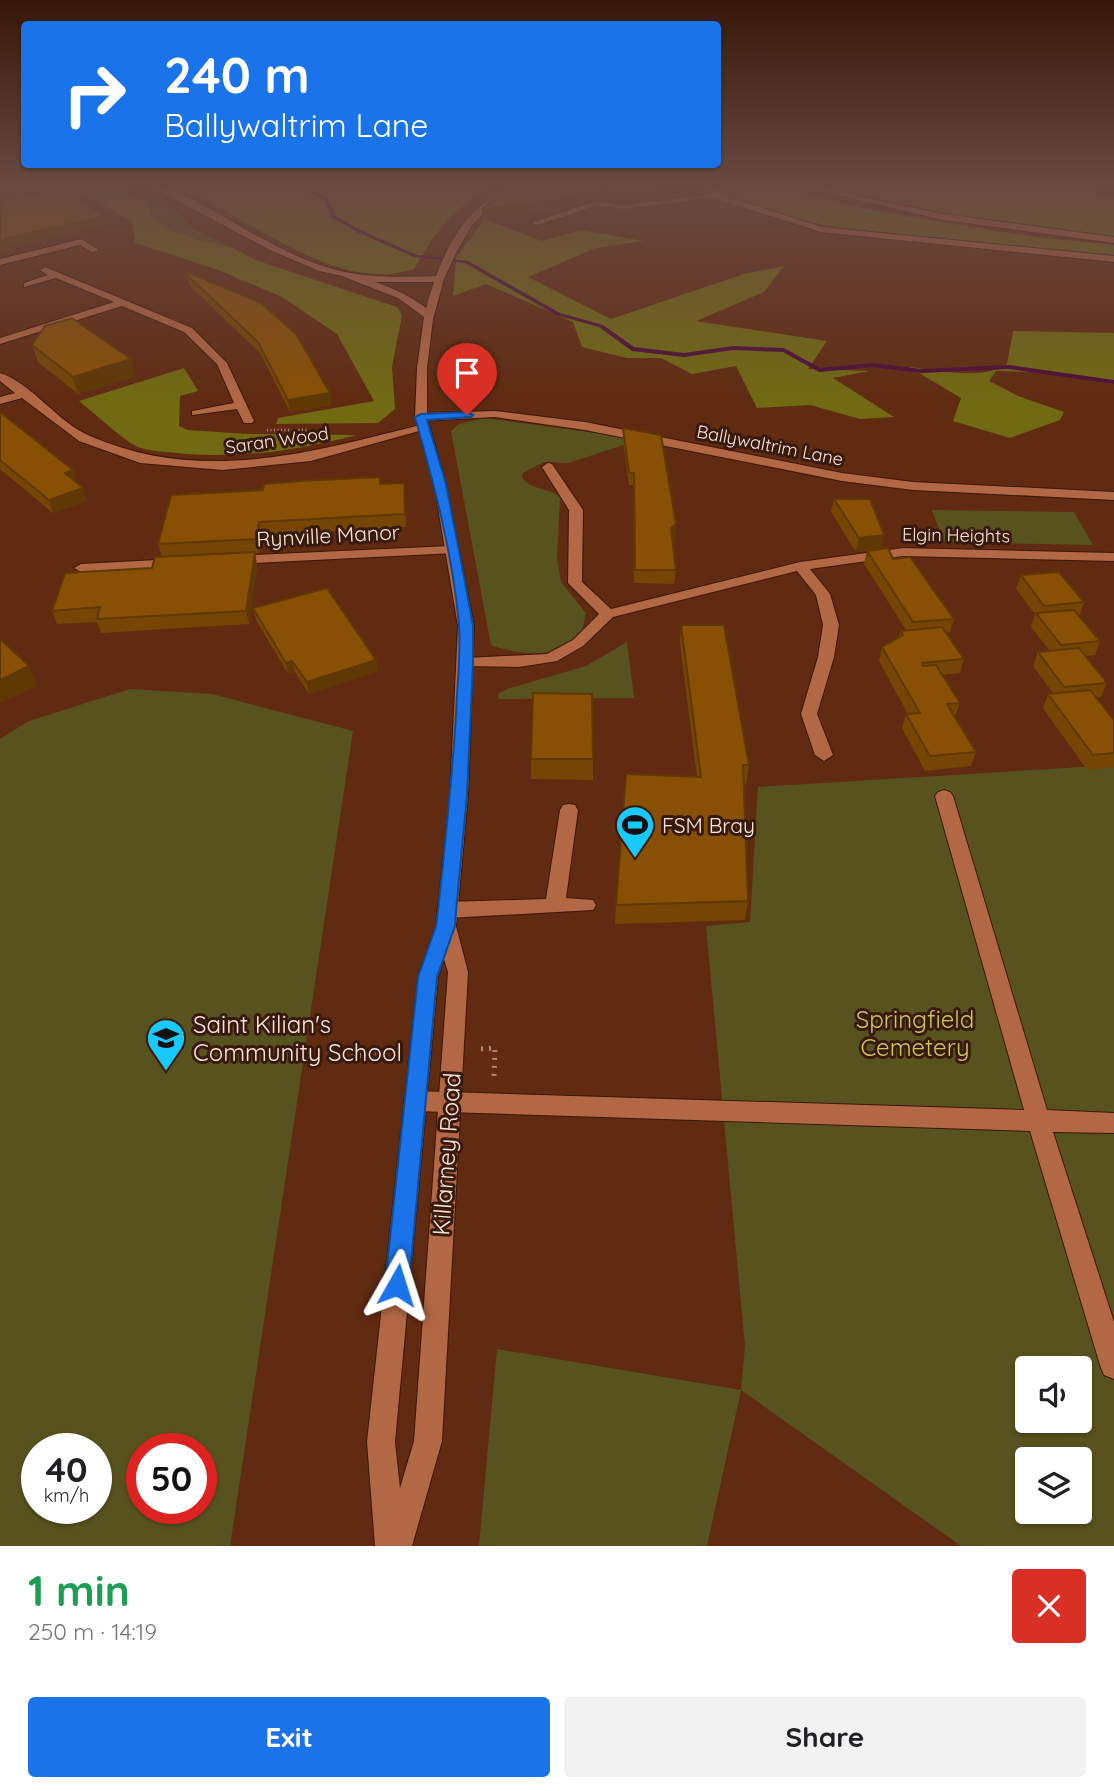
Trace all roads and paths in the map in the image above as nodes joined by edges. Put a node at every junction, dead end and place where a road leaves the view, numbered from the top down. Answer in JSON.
{"nodes":[{"id":1,"x":299,"y":258,"type":"edge"},
{"id":2,"x":449,"y":258,"type":"edge"},
{"id":3,"x":45,"y":270,"type":"dead end"},
{"id":4,"x":442,"y":274,"type":"junction"},
{"id":5,"x":56,"y":275,"type":"junction"},
{"id":6,"x":349,"y":277,"type":"junction"},
{"id":7,"x":27,"y":285,"type":"dead end"},
{"id":8,"x":125,"y":302,"type":"junction"},
{"id":9,"x":429,"y":316,"type":"junction"},
{"id":10,"x":0,"y":341,"type":"edge"},
{"id":11,"x":0,"y":376,"type":"edge"},
{"id":12,"x":26,"y":393,"type":"junction"},
{"id":13,"x":0,"y":401,"type":"edge"},
{"id":14,"x":241,"y":405,"type":"junction"},
{"id":15,"x":196,"y":413,"type":"dead end"},
{"id":16,"x":248,"y":421,"type":"dead end"},
{"id":17,"x":422,"y":423,"type":"junction"},
{"id":18,"x":316,"y":429,"type":"dead end"},
{"id":19,"x":264,"y":430,"type":"dead end"},
{"id":20,"x":548,"y":467,"type":"dead end"},
{"id":21,"x":1114,"y":496,"type":"edge"},
{"id":22,"x":450,"y":550,"type":"junction"},
{"id":23,"x":1113,"y":558,"type":"edge"},
{"id":24,"x":216,"y":561,"type":"edge"},
{"id":25,"x":189,"y":562,"type":"edge"},
{"id":26,"x":800,"y":566,"type":"junction"},
{"id":27,"x":81,"y":568,"type":"dead end"},
{"id":28,"x":608,"y":614,"type":"junction"},
{"id":29,"x":466,"y":663,"type":"junction"},
{"id":30,"x":824,"y":755,"type":"dead end"},
{"id":31,"x":944,"y":796,"type":"dead end"},
{"id":32,"x":569,"y":810,"type":"dead end"},
{"id":33,"x":586,"y":905,"type":"dead end"},
{"id":34,"x":555,"y":906,"type":"junction"},
{"id":35,"x":446,"y":918,"type":"junction"},
{"id":36,"x":415,"y":1101,"type":"junction"},
{"id":37,"x":451,"y":1102,"type":"junction"},
{"id":38,"x":1038,"y":1120,"type":"junction"},
{"id":39,"x":1114,"y":1123,"type":"edge"},
{"id":40,"x":1114,"y":1365,"type":"edge"},
{"id":41,"x":390,"y":1546,"type":"edge"},
{"id":42,"x":397,"y":1546,"type":"edge"}],
"edges":[{"from":1,"to":6,"type":"street"},
{"from":2,"to":4,"type":"street","name":"Killarney Road"},
{"from":3,"to":5,"type":"street"},
{"from":4,"to":6,"type":"street"},
{"from":4,"to":9,"type":"street","name":"Killarney Road"},
{"from":5,"to":7,"type":"street"},
{"from":5,"to":8,"type":"street"},
{"from":6,"to":9,"type":"street"},
{"from":8,"to":10,"type":"street"},
{"from":8,"to":14,"type":"street"},
{"from":9,"to":17,"type":"street","name":"Killarney Road"},
{"from":11,"to":12,"type":"street","name":"Saran Wood"},
{"from":12,"to":13,"type":"street"},
{"from":12,"to":17,"type":"street","name":"Saran Wood"},
{"from":14,"to":15,"type":"street"},
{"from":14,"to":16,"type":"street"},
{"from":17,"to":21,"type":"street","name":"Ballywaltrim Lane"},
{"from":17,"to":22,"type":"street","name":"Killarney Road"},
{"from":18,"to":19,"type":"path"},
{"from":20,"to":28,"type":"street"},
{"from":22,"to":24,"type":"street","name":"Rynville Manor"},
{"from":22,"to":29,"type":"street","name":"Killarney Road"},
{"from":23,"to":26,"type":"street","name":"Elgin Heights"},
{"from":25,"to":27,"type":"street"},
{"from":26,"to":28,"type":"street","name":"Elgin Heights"},
{"from":26,"to":30,"type":"street"},
{"from":28,"to":29,"type":"street","name":"Elgin Heights"},
{"from":29,"to":35,"type":"street","name":"Killarney Road"},
{"from":31,"to":38,"type":"street"},
{"from":32,"to":34,"type":"street"},
{"from":33,"to":34,"type":"street"},
{"from":34,"to":35,"type":"street"},
{"from":35,"to":36,"type":"street","name":"Killarney Road"},
{"from":35,"to":37,"type":"street","name":"Killarney Road"},
{"from":36,"to":37,"type":"street"},
{"from":36,"to":41,"type":"street","name":"Killarney Road"},
{"from":37,"to":38,"type":"street"},
{"from":37,"to":42,"type":"street","name":"Killarney Road"},
{"from":38,"to":39,"type":"street"},
{"from":38,"to":40,"type":"street"}]}
